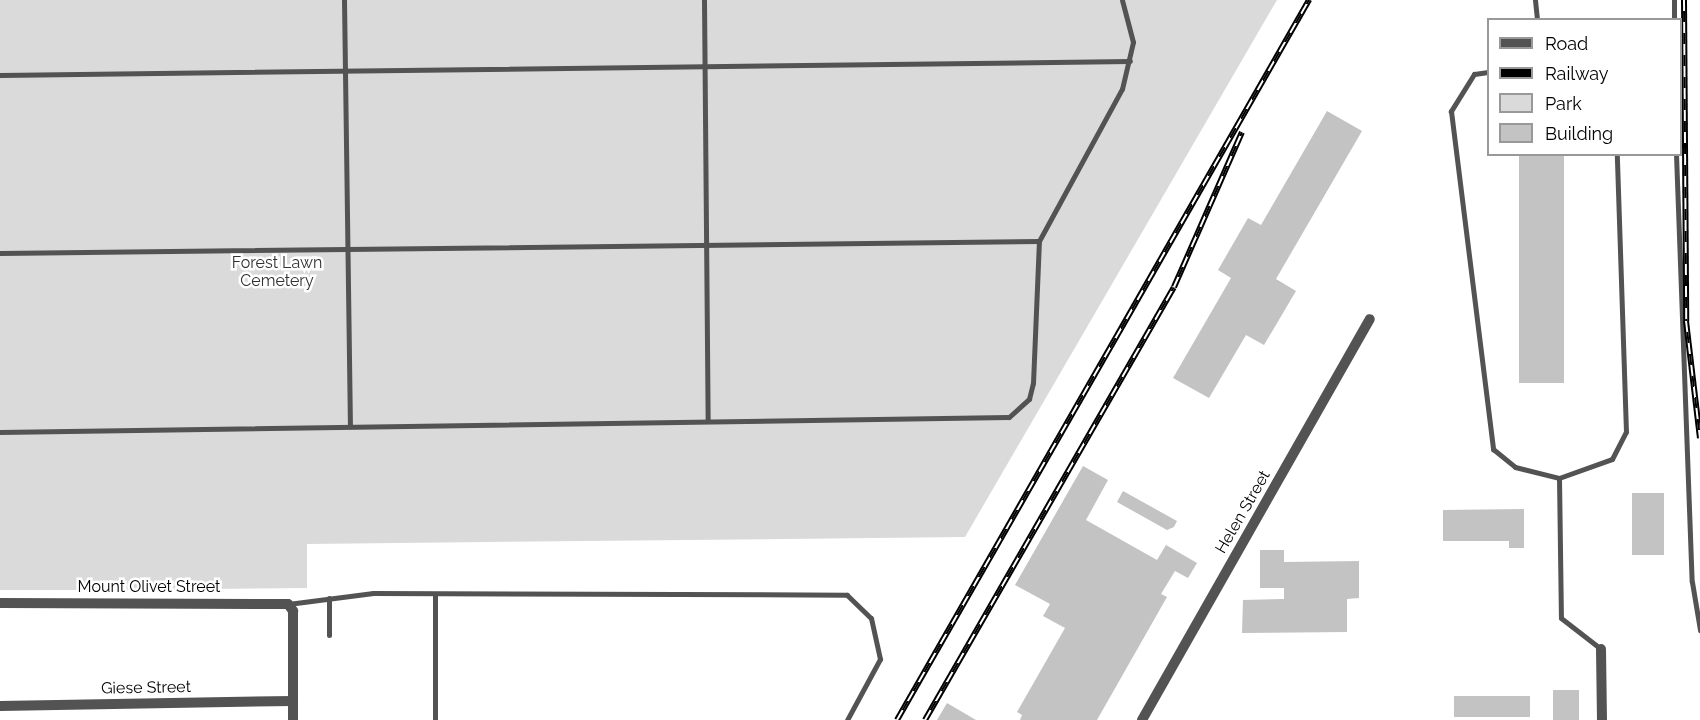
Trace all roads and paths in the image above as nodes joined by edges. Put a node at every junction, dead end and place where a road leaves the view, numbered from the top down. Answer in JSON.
{"nodes":[{"id":1,"x":344,"y":0,"type":"edge"},
{"id":2,"x":704,"y":0,"type":"edge"},
{"id":3,"x":1122,"y":0,"type":"edge"},
{"id":4,"x":1534,"y":0,"type":"edge"},
{"id":5,"x":1674,"y":0,"type":"edge"},
{"id":6,"x":1537,"y":18,"type":"edge"},
{"id":7,"x":1674,"y":18,"type":"edge"},
{"id":8,"x":1130,"y":61,"type":"junction"},
{"id":9,"x":706,"y":67,"type":"junction"},
{"id":10,"x":1487,"y":72,"type":"edge"},
{"id":11,"x":344,"y":74,"type":"junction"},
{"id":12,"x":0,"y":75,"type":"edge"},
{"id":13,"x":1617,"y":156,"type":"edge"},
{"id":14,"x":1676,"y":156,"type":"edge"},
{"id":15,"x":1039,"y":241,"type":"junction"},
{"id":16,"x":708,"y":244,"type":"junction"},
{"id":17,"x":345,"y":250,"type":"junction"},
{"id":18,"x":0,"y":253,"type":"edge"},
{"id":19,"x":1370,"y":319,"type":"dead end"},
{"id":20,"x":708,"y":421,"type":"junction"},
{"id":21,"x":350,"y":426,"type":"junction"},
{"id":22,"x":0,"y":432,"type":"edge"},
{"id":23,"x":1559,"y":478,"type":"junction"},
{"id":24,"x":435,"y":595,"type":"junction"},
{"id":25,"x":329,"y":598,"type":"junction"},
{"id":26,"x":0,"y":603,"type":"edge"},
{"id":27,"x":290,"y":608,"type":"junction"},
{"id":28,"x":1700,"y":630,"type":"edge"},
{"id":29,"x":329,"y":635,"type":"dead end"},
{"id":30,"x":1601,"y":649,"type":"joint"},
{"id":31,"x":293,"y":701,"type":"junction"},
{"id":32,"x":0,"y":706,"type":"edge"},
{"id":33,"x":293,"y":720,"type":"edge"},
{"id":34,"x":435,"y":720,"type":"edge"},
{"id":35,"x":847,"y":720,"type":"edge"},
{"id":36,"x":1142,"y":720,"type":"edge"},
{"id":37,"x":1602,"y":720,"type":"edge"}],
"edges":[{"from":1,"to":11,"type":"lane"},
{"from":2,"to":9,"type":"lane"},
{"from":3,"to":8,"type":"lane"},
{"from":4,"to":6,"type":"lane"},
{"from":5,"to":7,"type":"lane"},
{"from":8,"to":9,"type":"lane"},
{"from":8,"to":15,"type":"lane"},
{"from":9,"to":11,"type":"lane"},
{"from":9,"to":16,"type":"lane"},
{"from":10,"to":23,"type":"lane"},
{"from":11,"to":12,"type":"lane"},
{"from":11,"to":17,"type":"lane"},
{"from":13,"to":23,"type":"lane"},
{"from":14,"to":28,"type":"lane"},
{"from":15,"to":16,"type":"lane"},
{"from":15,"to":20,"type":"lane"},
{"from":16,"to":17,"type":"lane"},
{"from":16,"to":20,"type":"lane"},
{"from":17,"to":18,"type":"lane"},
{"from":17,"to":21,"type":"lane"},
{"from":19,"to":36,"type":"street","name":"Helen Street"},
{"from":20,"to":21,"type":"lane"},
{"from":21,"to":22,"type":"lane"},
{"from":23,"to":30,"type":"lane"},
{"from":24,"to":25,"type":"lane"},
{"from":24,"to":34,"type":"lane"},
{"from":24,"to":35,"type":"lane"},
{"from":25,"to":27,"type":"lane"},
{"from":25,"to":29,"type":"lane"},
{"from":26,"to":27,"type":"street","name":"Mount Olivet Street"},
{"from":27,"to":31,"type":"street"},
{"from":30,"to":37,"type":"street"},
{"from":31,"to":32,"type":"street","name":"Giese Street"},
{"from":31,"to":33,"type":"street"}]}
